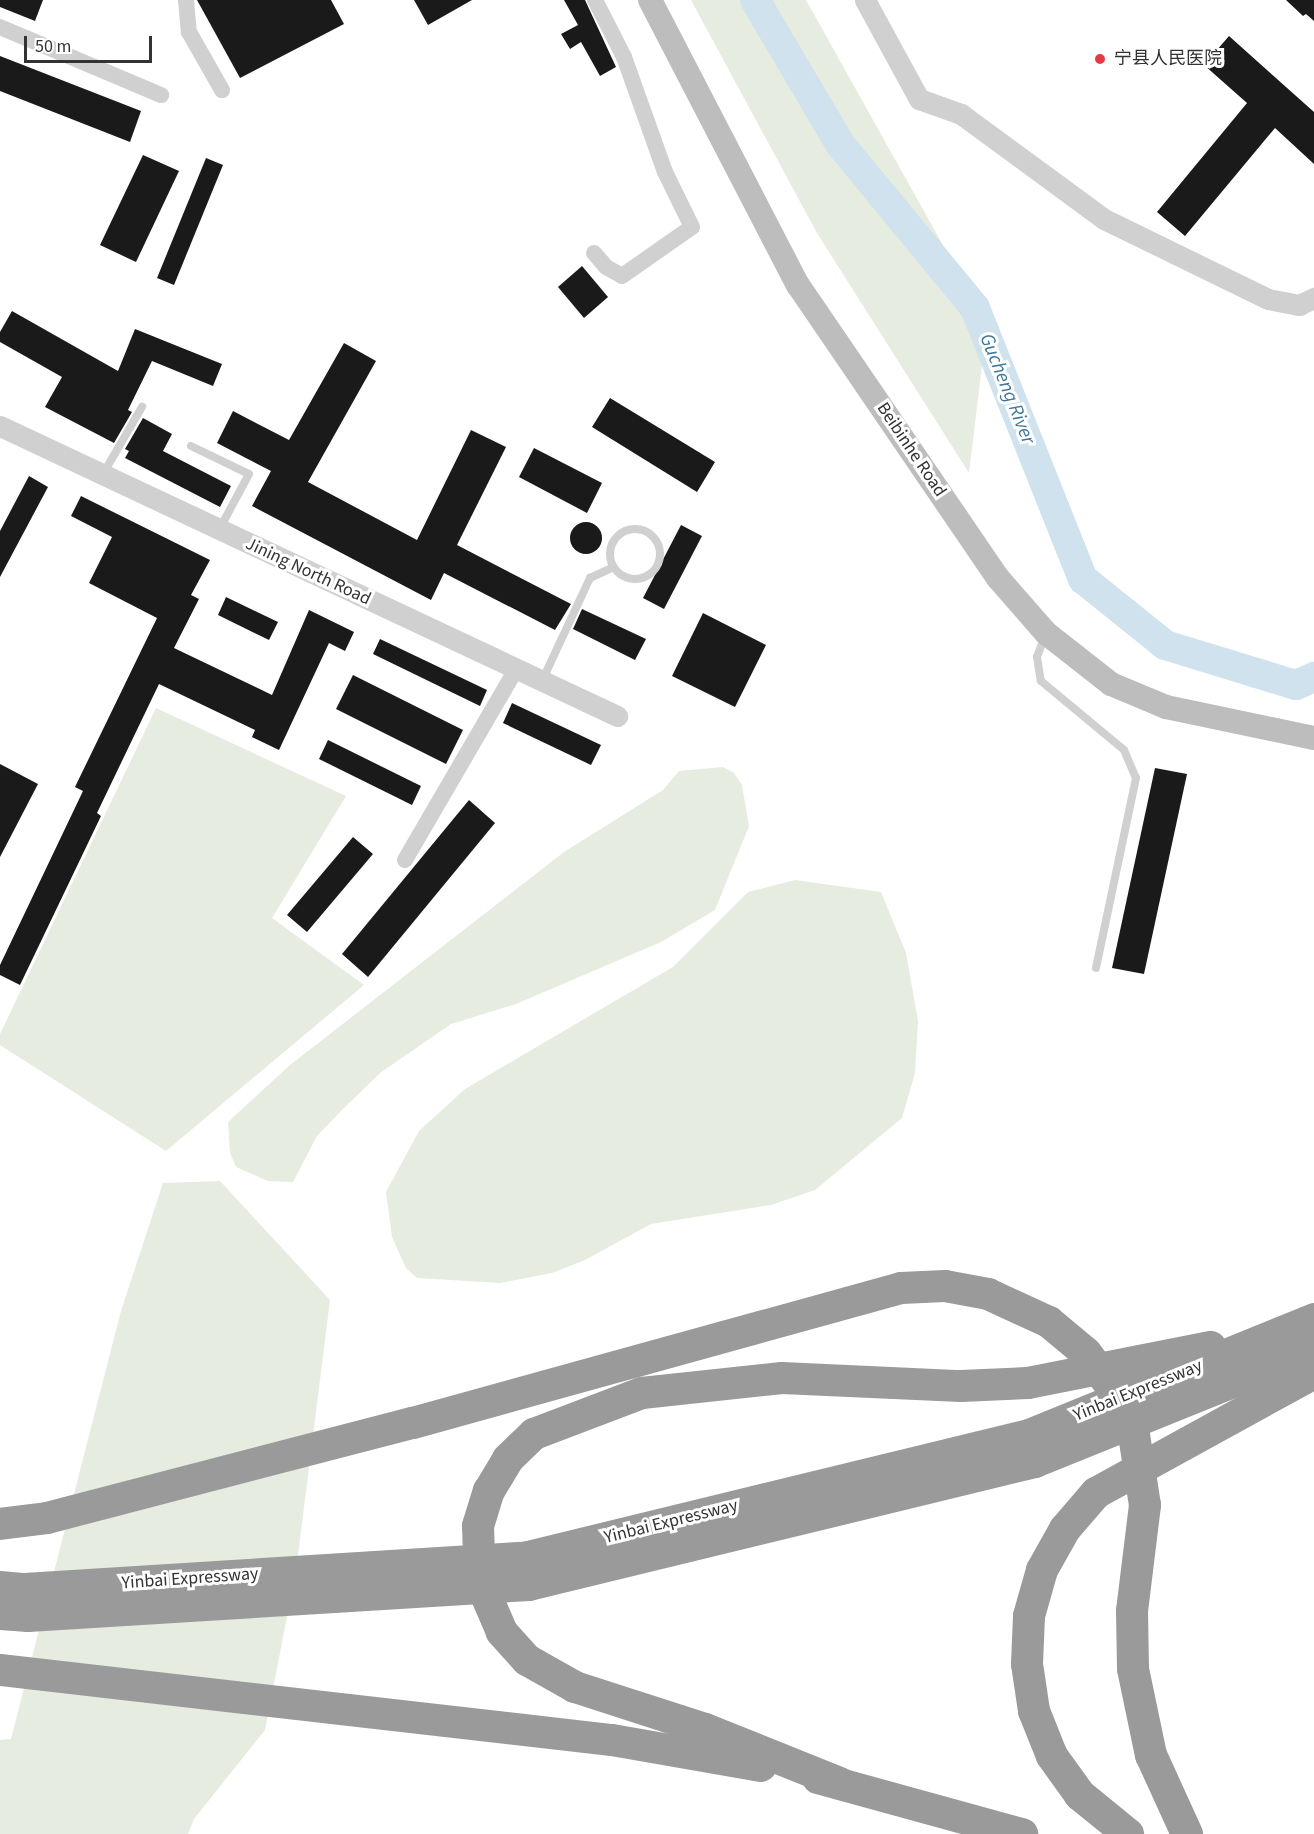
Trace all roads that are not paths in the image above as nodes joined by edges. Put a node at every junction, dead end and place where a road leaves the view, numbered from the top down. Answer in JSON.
{"nodes":[{"id":1,"x":186,"y":0,"type":"edge"},
{"id":2,"x":595,"y":0,"type":"edge"},
{"id":3,"x":651,"y":0,"type":"edge"},
{"id":4,"x":864,"y":0,"type":"edge"},
{"id":5,"x":0,"y":27,"type":"edge"},
{"id":6,"x":222,"y":90,"type":"dead end"},
{"id":7,"x":161,"y":95,"type":"dead end"},
{"id":8,"x":594,"y":253,"type":"dead end"},
{"id":9,"x":1314,"y":298,"type":"edge"},
{"id":10,"x":142,"y":407,"type":"dead end"},
{"id":11,"x":0,"y":426,"type":"edge"},
{"id":12,"x":191,"y":446,"type":"dead end"},
{"id":13,"x":103,"y":474,"type":"junction"},
{"id":14,"x":219,"y":531,"type":"junction"},
{"id":15,"x":614,"y":567,"type":"junction"},
{"id":16,"x":1046,"y":633,"type":"junction"},
{"id":17,"x":516,"y":669,"type":"junction"},
{"id":18,"x":542,"y":681,"type":"junction"},
{"id":19,"x":617,"y":716,"type":"dead end"},
{"id":20,"x":1314,"y":738,"type":"edge"},
{"id":21,"x":405,"y":860,"type":"dead end"},
{"id":22,"x":1096,"y":968,"type":"dead end"},
{"id":23,"x":1314,"y":1319,"type":"edge"},
{"id":24,"x":1281,"y":1333,"type":"junction"},
{"id":25,"x":1314,"y":1349,"type":"edge"},
{"id":26,"x":1314,"y":1373,"type":"edge"},
{"id":27,"x":1032,"y":1449,"type":"junction"},
{"id":28,"x":0,"y":1524,"type":"edge"},
{"id":29,"x":13,"y":1601,"type":"edge"},
{"id":30,"x":7,"y":1672,"type":"edge"},
{"id":31,"x":840,"y":1783,"type":"junction"},
{"id":32,"x":1022,"y":1834,"type":"edge"},
{"id":33,"x":1128,"y":1834,"type":"edge"},
{"id":34,"x":1187,"y":1834,"type":"edge"}],
"edges":[{"from":1,"to":6,"type":"street"},
{"from":2,"to":8,"type":"street"},
{"from":3,"to":16,"type":"main road","name":"Beibinhe Road"},
{"from":4,"to":9,"type":"street"},
{"from":5,"to":7,"type":"street"},
{"from":10,"to":13,"type":"lane"},
{"from":11,"to":13,"type":"street","name":"Jining North Road"},
{"from":12,"to":14,"type":"lane"},
{"from":13,"to":14,"type":"street","name":"Jining North Road"},
{"from":14,"to":17,"type":"street","name":"Jining North Road"},
{"from":15,"to":15,"type":"lane"},
{"from":15,"to":18,"type":"lane"},
{"from":16,"to":20,"type":"main road","name":"Beibinhe Road"},
{"from":16,"to":22,"type":"lane"},
{"from":17,"to":18,"type":"street","name":"Jining North Road"},
{"from":17,"to":21,"type":"street"},
{"from":18,"to":19,"type":"street","name":"Jining North Road"},
{"from":23,"to":24,"type":"highway","name":"Yinbai Expressway","bridge":true},
{"from":24,"to":27,"type":"highway","name":"Yinbai Expressway","bridge":true},
{"from":24,"to":31,"type":"highway","bridge":true},
{"from":25,"to":27,"type":"highway","name":"Yinbai Expressway","bridge":true},
{"from":26,"to":33,"type":"highway","bridge":true},
{"from":27,"to":29,"type":"highway","name":"Yinbai Expressway","bridge":true},
{"from":28,"to":34,"type":"highway"},
{"from":30,"to":31,"type":"highway"},
{"from":31,"to":32,"type":"highway"}]}
